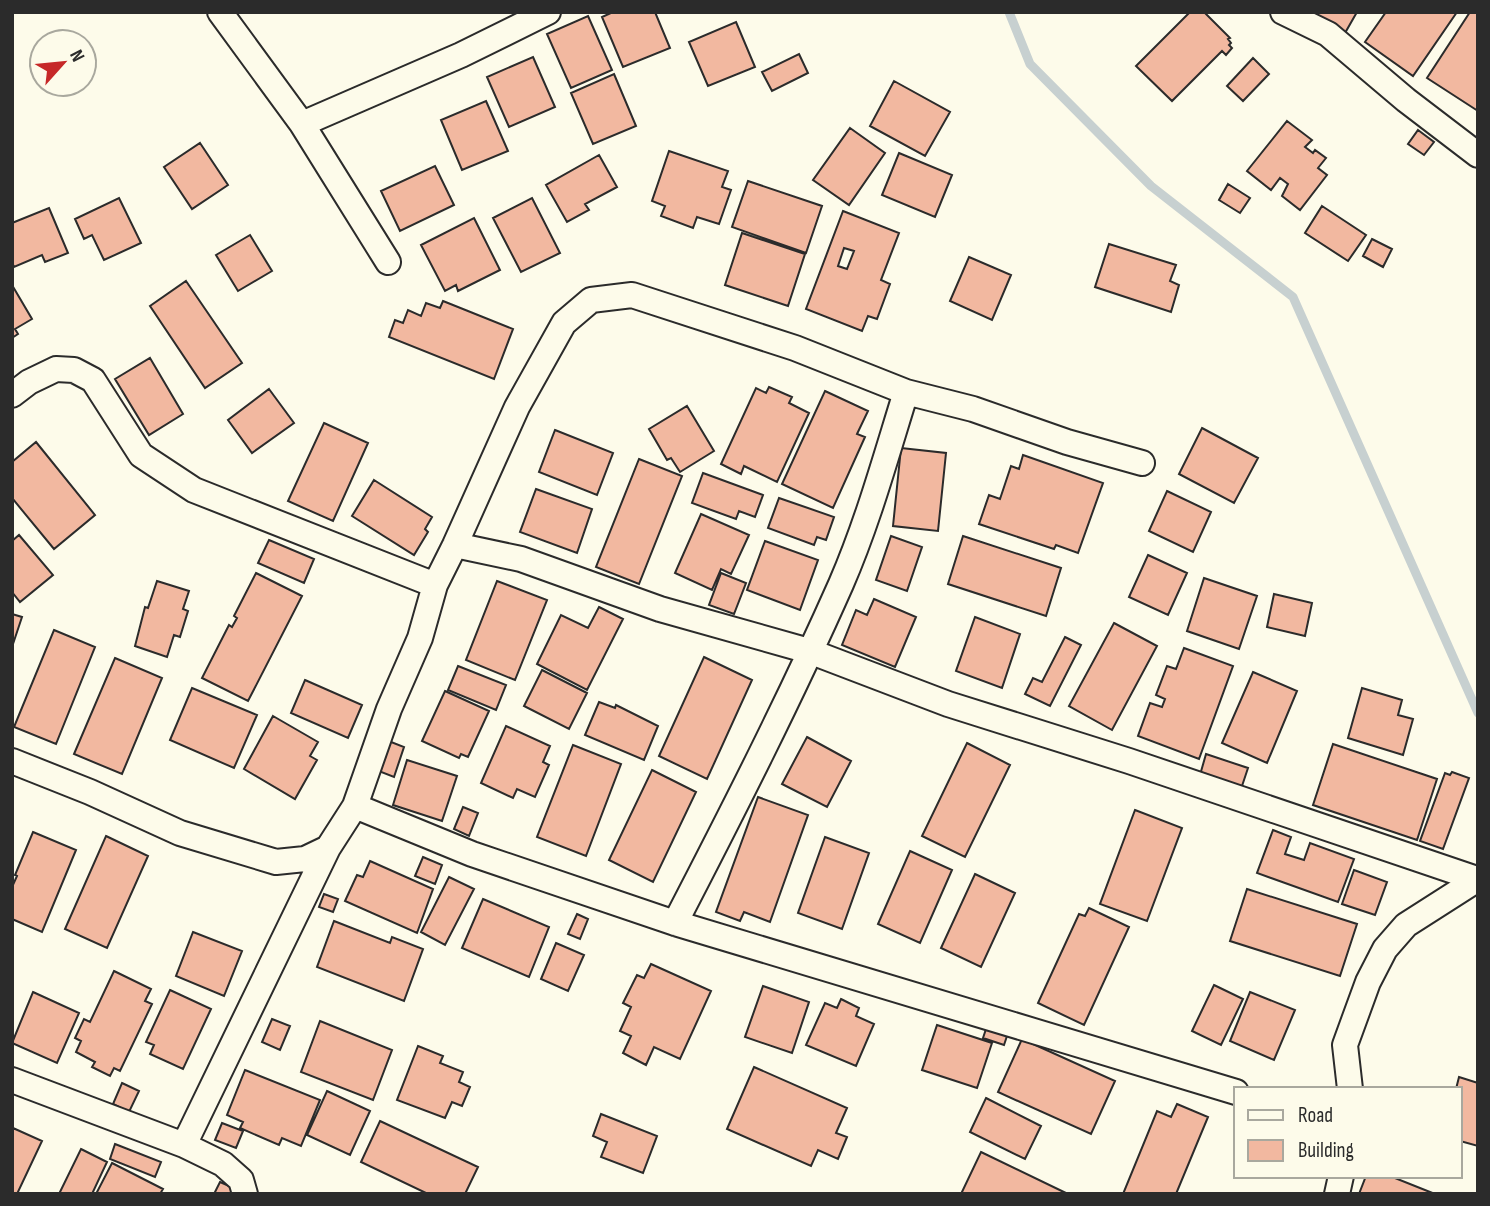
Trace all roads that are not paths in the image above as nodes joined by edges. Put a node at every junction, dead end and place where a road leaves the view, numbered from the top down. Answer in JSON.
{"nodes":[{"id":1,"x":220,"y":12,"type":"edge"},
{"id":2,"x":548,"y":12,"type":"edge"},
{"id":3,"x":1283,"y":12,"type":"edge"},
{"id":4,"x":302,"y":124,"type":"junction"},
{"id":5,"x":1478,"y":155,"type":"edge"},
{"id":6,"x":388,"y":262,"type":"dead end"},
{"id":7,"x":906,"y":392,"type":"junction"},
{"id":8,"x":12,"y":395,"type":"edge"},
{"id":9,"x":1142,"y":463,"type":"dead end"},
{"id":10,"x":456,"y":545,"type":"junction"},
{"id":11,"x":435,"y":585,"type":"junction"},
{"id":12,"x":809,"y":651,"type":"junction"},
{"id":13,"x":12,"y":761,"type":"edge"},
{"id":14,"x":355,"y":806,"type":"junction"},
{"id":15,"x":328,"y":848,"type":"junction"},
{"id":16,"x":1478,"y":879,"type":"edge"},
{"id":17,"x":674,"y":923,"type":"junction"},
{"id":18,"x":12,"y":1080,"type":"edge"},
{"id":19,"x":1350,"y":1087,"type":"edge"},
{"id":20,"x":1234,"y":1091,"type":"edge"},
{"id":21,"x":184,"y":1144,"type":"junction"},
{"id":22,"x":245,"y":1194,"type":"edge"}],
"edges":[{"from":1,"to":4,"type":"street"},
{"from":2,"to":4,"type":"street"},
{"from":3,"to":5,"type":"street"},
{"from":4,"to":6,"type":"street"},
{"from":7,"to":9,"type":"street"},
{"from":7,"to":10,"type":"street"},
{"from":7,"to":12,"type":"street"},
{"from":8,"to":11,"type":"street"},
{"from":10,"to":11,"type":"street"},
{"from":10,"to":12,"type":"street"},
{"from":11,"to":14,"type":"street"},
{"from":12,"to":16,"type":"street"},
{"from":12,"to":17,"type":"street"},
{"from":13,"to":15,"type":"street"},
{"from":14,"to":15,"type":"street"},
{"from":14,"to":17,"type":"street"},
{"from":15,"to":21,"type":"street"},
{"from":16,"to":19,"type":"street"},
{"from":17,"to":20,"type":"street"},
{"from":18,"to":21,"type":"street"},
{"from":21,"to":22,"type":"street"}]}
